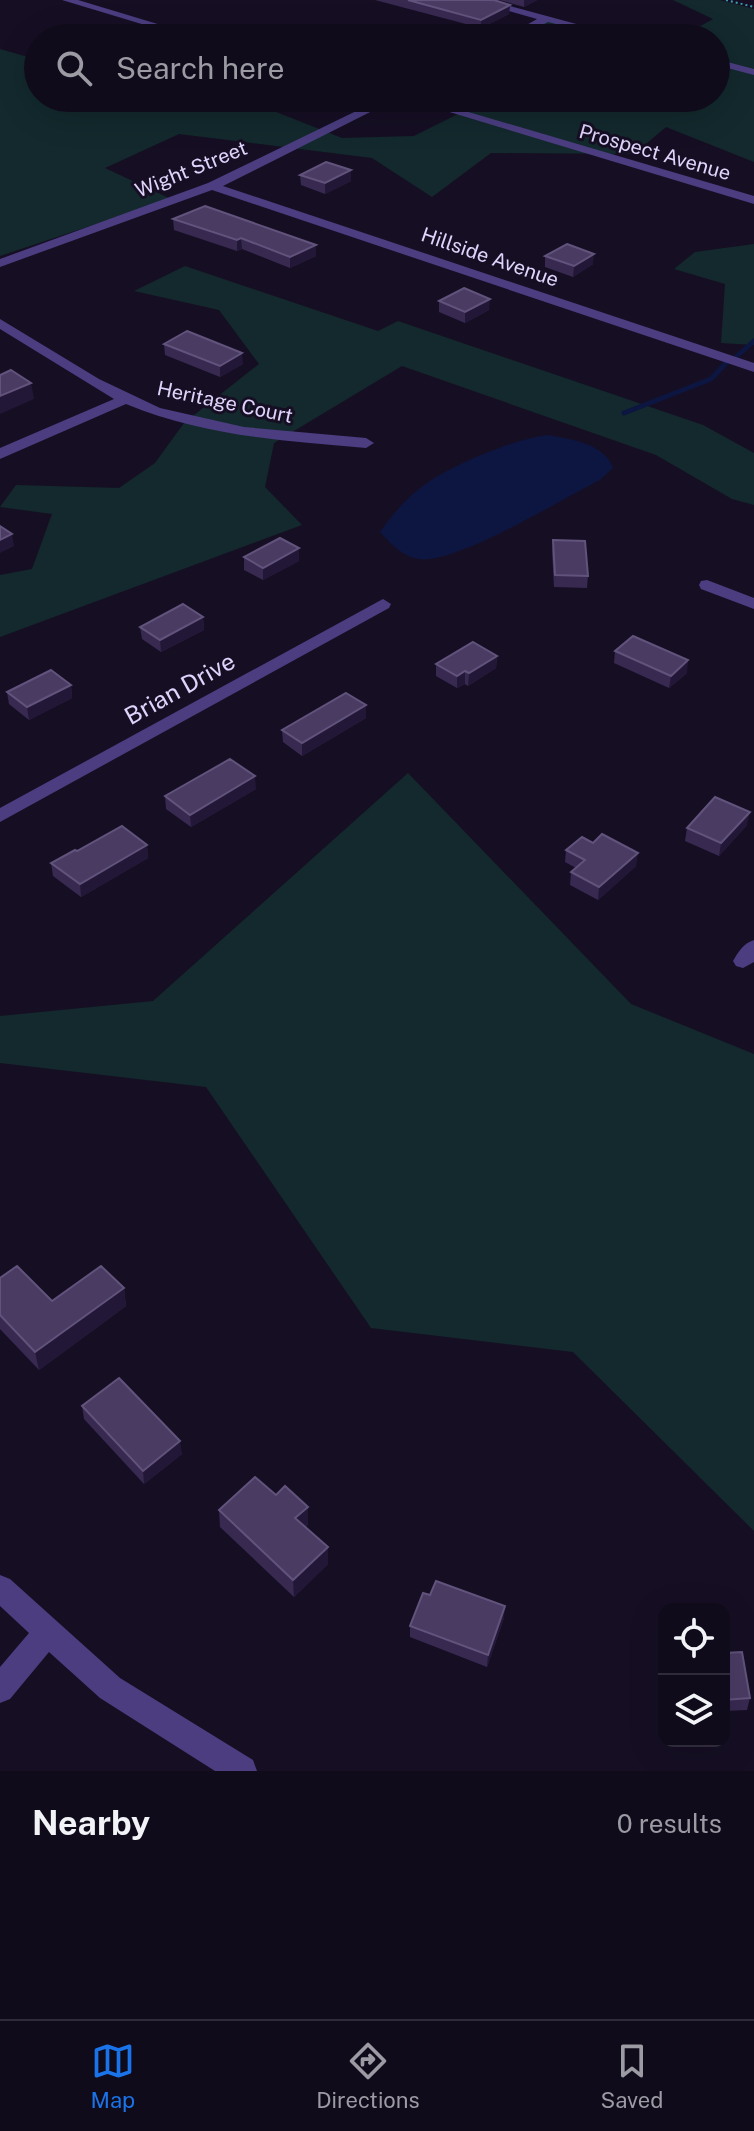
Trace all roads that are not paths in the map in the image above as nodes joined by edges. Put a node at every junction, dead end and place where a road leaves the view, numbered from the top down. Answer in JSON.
{"nodes":[{"id":1,"x":67,"y":0,"type":"edge"},
{"id":2,"x":476,"y":0,"type":"edge"},
{"id":3,"x":547,"y":18,"type":"junction"},
{"id":4,"x":150,"y":24,"type":"edge"},
{"id":5,"x":536,"y":24,"type":"edge"},
{"id":6,"x":570,"y":24,"type":"edge"},
{"id":7,"x":730,"y":66,"type":"edge"},
{"id":8,"x":754,"y":72,"type":"edge"},
{"id":9,"x":363,"y":112,"type":"edge"},
{"id":10,"x":456,"y":112,"type":"edge"},
{"id":11,"x":212,"y":186,"type":"junction"},
{"id":12,"x":754,"y":200,"type":"edge"},
{"id":13,"x":0,"y":263,"type":"edge"},
{"id":14,"x":0,"y":323,"type":"edge"},
{"id":15,"x":754,"y":368,"type":"edge"},
{"id":16,"x":126,"y":399,"type":"junction"},
{"id":17,"x":366,"y":443,"type":"dead end"},
{"id":18,"x":0,"y":454,"type":"edge"},
{"id":19,"x":707,"y":585,"type":"dead end"},
{"id":20,"x":383,"y":604,"type":"dead end"},
{"id":21,"x":754,"y":604,"type":"edge"},
{"id":22,"x":0,"y":816,"type":"edge"},
{"id":23,"x":0,"y":1588,"type":"edge"},
{"id":24,"x":47,"y":1633,"type":"junction"},
{"id":25,"x":0,"y":1689,"type":"edge"},
{"id":26,"x":242,"y":1771,"type":"edge"}],
"edges":[{"from":1,"to":4,"type":"street"},
{"from":2,"to":3,"type":"street"},
{"from":3,"to":5,"type":"street"},
{"from":3,"to":6,"type":"street"},
{"from":7,"to":8,"type":"street"},
{"from":9,"to":11,"type":"street","name":"Wight Street"},
{"from":10,"to":12,"type":"street","name":"Prospect Avenue"},
{"from":11,"to":13,"type":"street","name":"Wight Street"},
{"from":11,"to":15,"type":"street","name":"Hillside Avenue"},
{"from":14,"to":16,"type":"street","name":"Heritage Court"},
{"from":16,"to":17,"type":"street","name":"Heritage Court"},
{"from":16,"to":18,"type":"street"},
{"from":19,"to":21,"type":"street"},
{"from":20,"to":22,"type":"street","name":"Brian Drive"},
{"from":23,"to":24,"type":"street"},
{"from":24,"to":25,"type":"street"},
{"from":24,"to":26,"type":"street"}]}
